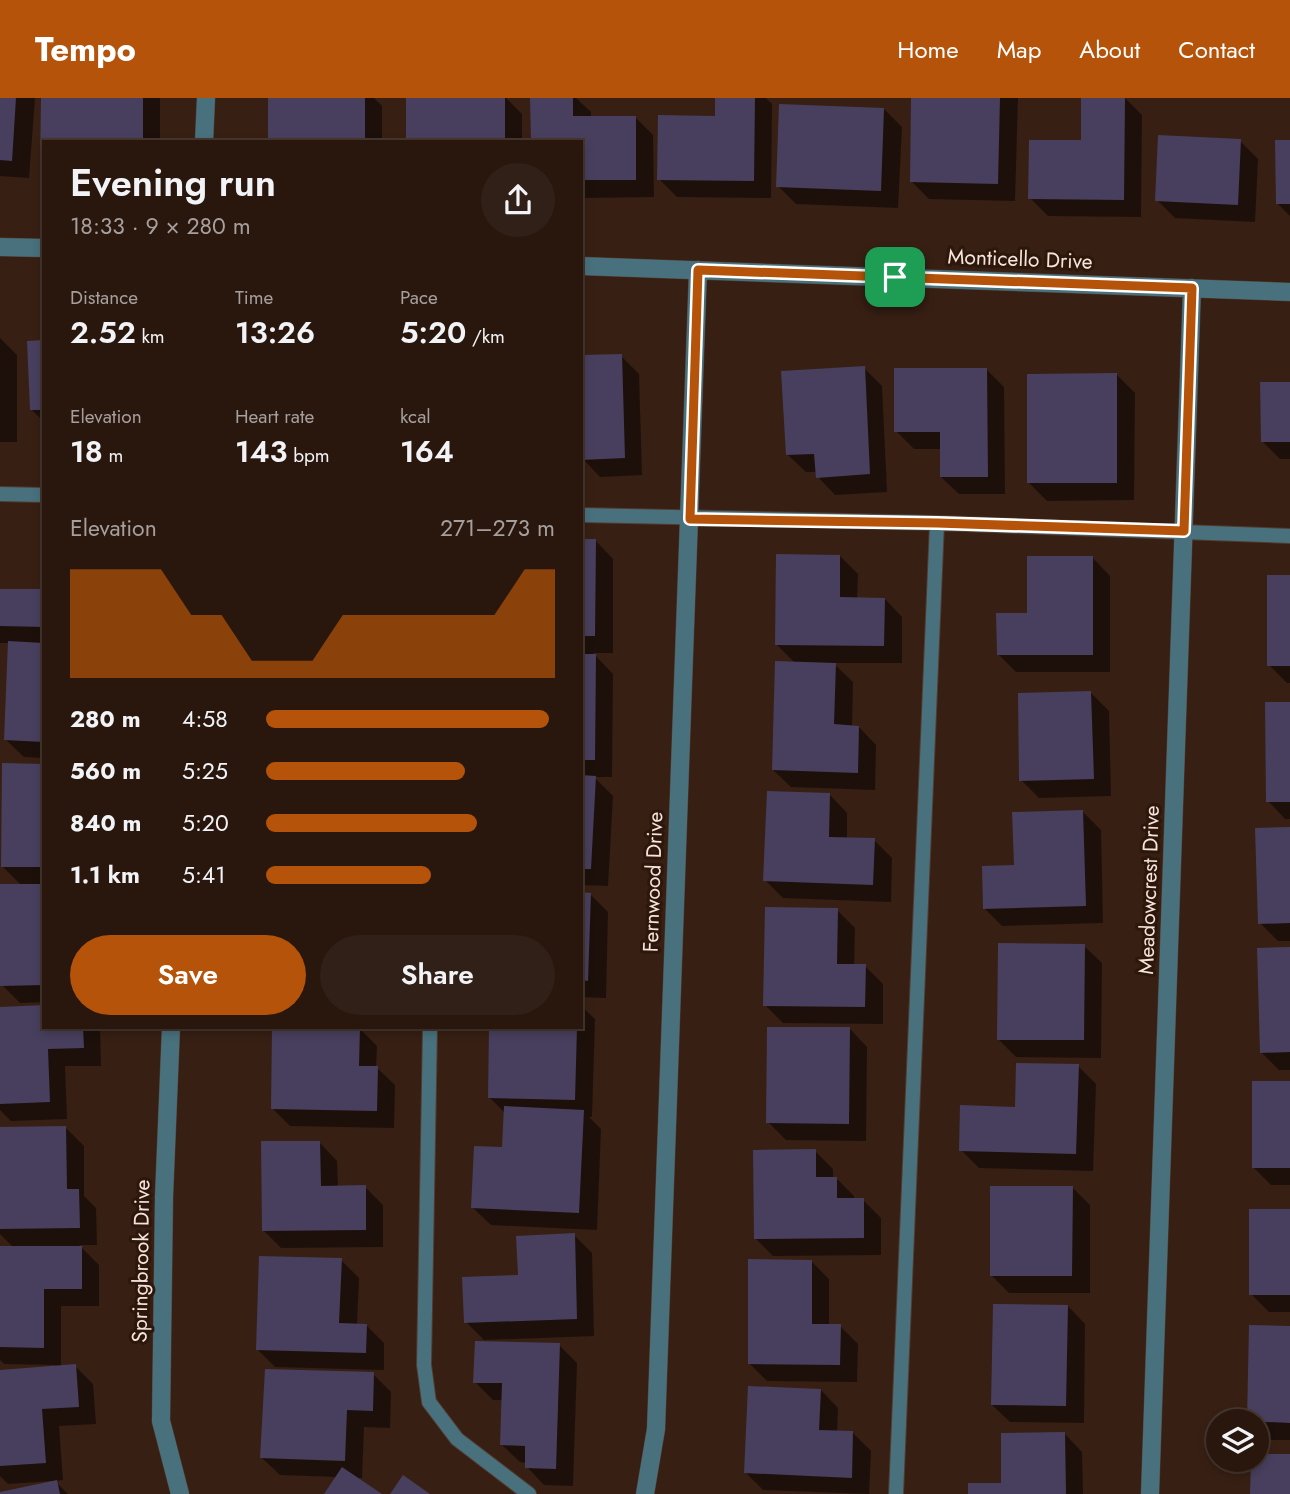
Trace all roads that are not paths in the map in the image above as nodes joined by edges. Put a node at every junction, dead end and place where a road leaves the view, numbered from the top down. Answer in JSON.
{"nodes":[{"id":1,"x":206,"y":98,"type":"edge"},
{"id":2,"x":204,"y":140,"type":"edge"},
{"id":3,"x":0,"y":247,"type":"edge"},
{"id":4,"x":42,"y":248,"type":"edge"},
{"id":5,"x":583,"y":266,"type":"edge"},
{"id":6,"x":698,"y":270,"type":"junction"},
{"id":7,"x":1192,"y":288,"type":"junction"},
{"id":8,"x":1290,"y":292,"type":"edge"},
{"id":9,"x":0,"y":494,"type":"edge"},
{"id":10,"x":42,"y":495,"type":"edge"},
{"id":11,"x":583,"y":515,"type":"edge"},
{"id":12,"x":690,"y":519,"type":"junction"},
{"id":13,"x":937,"y":523,"type":"junction"},
{"id":14,"x":1184,"y":531,"type":"junction"},
{"id":15,"x":1290,"y":536,"type":"edge"},
{"id":16,"x":171,"y":1029,"type":"edge"},
{"id":17,"x":430,"y":1029,"type":"edge"},
{"id":18,"x":180,"y":1494,"type":"edge"},
{"id":19,"x":529,"y":1494,"type":"edge"},
{"id":20,"x":645,"y":1494,"type":"edge"},
{"id":21,"x":896,"y":1494,"type":"edge"},
{"id":22,"x":1150,"y":1494,"type":"edge"}],
"edges":[{"from":1,"to":2,"type":"street"},
{"from":3,"to":4,"type":"street"},
{"from":5,"to":6,"type":"street","name":"Monticello Drive"},
{"from":6,"to":7,"type":"street","name":"Monticello Drive"},
{"from":6,"to":12,"type":"street","name":"Fernwood Drive"},
{"from":7,"to":8,"type":"street","name":"Monticello Drive"},
{"from":7,"to":14,"type":"street","name":"Meadowcrest Drive"},
{"from":9,"to":10,"type":"lane"},
{"from":11,"to":12,"type":"lane"},
{"from":12,"to":13,"type":"lane"},
{"from":12,"to":20,"type":"street","name":"Fernwood Drive"},
{"from":13,"to":14,"type":"lane"},
{"from":13,"to":21,"type":"lane"},
{"from":14,"to":15,"type":"lane"},
{"from":14,"to":22,"type":"street","name":"Meadowcrest Drive"},
{"from":16,"to":18,"type":"street","name":"Springbrook Drive"},
{"from":17,"to":19,"type":"lane"}]}
